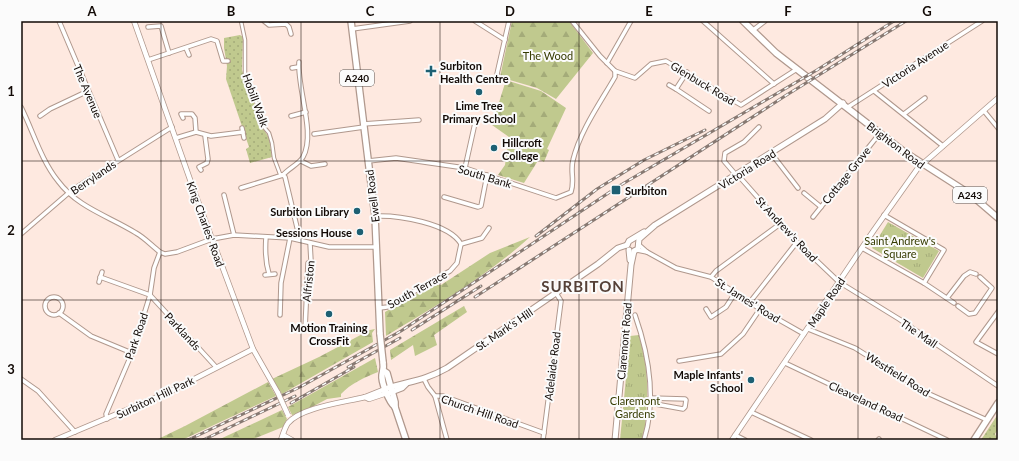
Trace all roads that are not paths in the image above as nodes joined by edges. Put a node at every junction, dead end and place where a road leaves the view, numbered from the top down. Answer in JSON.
{"nodes":[{"id":1,"x":59,"y":21,"type":"edge"},
{"id":2,"x":134,"y":21,"type":"edge"},
{"id":3,"x":241,"y":21,"type":"edge"},
{"id":4,"x":264,"y":21,"type":"edge"},
{"id":5,"x":351,"y":21,"type":"edge"},
{"id":6,"x":410,"y":21,"type":"edge"},
{"id":7,"x":475,"y":21,"type":"edge"},
{"id":8,"x":509,"y":21,"type":"edge"},
{"id":9,"x":572,"y":21,"type":"edge"},
{"id":10,"x":631,"y":21,"type":"edge"},
{"id":11,"x":703,"y":21,"type":"edge"},
{"id":12,"x":743,"y":21,"type":"edge"},
{"id":13,"x":765,"y":21,"type":"edge"},
{"id":14,"x":982,"y":21,"type":"edge"},
{"id":15,"x":148,"y":27,"type":"dead end"},
{"id":16,"x":352,"y":29,"type":"junction"},
{"id":17,"x":752,"y":31,"type":"junction"},
{"id":18,"x":291,"y":34,"type":"dead end"},
{"id":19,"x":505,"y":40,"type":"junction"},
{"id":20,"x":186,"y":48,"type":"junction"},
{"id":21,"x":169,"y":53,"type":"junction"},
{"id":22,"x":189,"y":55,"type":"dead end"},
{"id":23,"x":148,"y":60,"type":"junction"},
{"id":24,"x":228,"y":61,"type":"dead end"},
{"id":25,"x":299,"y":62,"type":"dead end"},
{"id":26,"x":607,"y":63,"type":"junction"},
{"id":27,"x":298,"y":67,"type":"junction"},
{"id":28,"x":292,"y":68,"type":"dead end"},
{"id":29,"x":797,"y":69,"type":"junction"},
{"id":30,"x":615,"y":71,"type":"junction"},
{"id":31,"x":687,"y":72,"type":"junction"},
{"id":32,"x":497,"y":74,"type":"dead end"},
{"id":33,"x":774,"y":84,"type":"junction"},
{"id":34,"x":669,"y":85,"type":"dead end"},
{"id":35,"x":676,"y":89,"type":"junction"},
{"id":36,"x":88,"y":90,"type":"junction"},
{"id":37,"x":874,"y":91,"type":"junction"},
{"id":38,"x":925,"y":98,"type":"dead end"},
{"id":39,"x":998,"y":98,"type":"edge"},
{"id":40,"x":843,"y":103,"type":"junction"},
{"id":41,"x":21,"y":107,"type":"edge"},
{"id":42,"x":848,"y":107,"type":"junction"},
{"id":43,"x":709,"y":111,"type":"dead end"},
{"id":44,"x":984,"y":111,"type":"junction"},
{"id":45,"x":306,"y":112,"type":"junction"},
{"id":46,"x":45,"y":113,"type":"junction"},
{"id":47,"x":904,"y":114,"type":"junction"},
{"id":48,"x":182,"y":115,"type":"dead end"},
{"id":49,"x":40,"y":116,"type":"dead end"},
{"id":50,"x":291,"y":116,"type":"dead end"},
{"id":51,"x":48,"y":117,"type":"dead end"},
{"id":52,"x":418,"y":120,"type":"dead end"},
{"id":53,"x":475,"y":122,"type":"dead end"},
{"id":54,"x":363,"y":126,"type":"junction"},
{"id":55,"x":759,"y":127,"type":"dead end"},
{"id":56,"x":172,"y":128,"type":"junction"},
{"id":57,"x":998,"y":128,"type":"edge"},
{"id":58,"x":196,"y":132,"type":"junction"},
{"id":59,"x":880,"y":133,"type":"junction"},
{"id":60,"x":314,"y":134,"type":"dead end"},
{"id":61,"x":205,"y":136,"type":"junction"},
{"id":62,"x":176,"y":138,"type":"junction"},
{"id":63,"x":244,"y":138,"type":"dead end"},
{"id":64,"x":943,"y":146,"type":"junction"},
{"id":65,"x":771,"y":153,"type":"junction"},
{"id":66,"x":118,"y":160,"type":"junction"},
{"id":67,"x":300,"y":161,"type":"junction"},
{"id":68,"x":368,"y":161,"type":"junction"},
{"id":69,"x":325,"y":164,"type":"dead end"},
{"id":70,"x":922,"y":165,"type":"junction"},
{"id":71,"x":200,"y":167,"type":"dead end"},
{"id":72,"x":465,"y":168,"type":"junction"},
{"id":73,"x":283,"y":175,"type":"junction"},
{"id":74,"x":487,"y":175,"type":"junction"},
{"id":75,"x":737,"y":175,"type":"junction"},
{"id":76,"x":241,"y":188,"type":"dead end"},
{"id":77,"x":798,"y":188,"type":"dead end"},
{"id":78,"x":69,"y":193,"type":"junction"},
{"id":79,"x":804,"y":193,"type":"dead end"},
{"id":80,"x":224,"y":195,"type":"dead end"},
{"id":81,"x":444,"y":197,"type":"dead end"},
{"id":82,"x":459,"y":202,"type":"junction"},
{"id":83,"x":458,"y":207,"type":"dead end"},
{"id":84,"x":820,"y":207,"type":"junction"},
{"id":85,"x":884,"y":215,"type":"junction"},
{"id":86,"x":375,"y":216,"type":"junction"},
{"id":87,"x":813,"y":217,"type":"dead end"},
{"id":88,"x":998,"y":218,"type":"edge"},
{"id":89,"x":780,"y":224,"type":"junction"},
{"id":90,"x":489,"y":228,"type":"dead end"},
{"id":91,"x":21,"y":234,"type":"edge"},
{"id":92,"x":234,"y":235,"type":"junction"},
{"id":93,"x":266,"y":237,"type":"junction"},
{"id":94,"x":290,"y":238,"type":"junction"},
{"id":95,"x":212,"y":239,"type":"junction"},
{"id":96,"x":300,"y":240,"type":"junction"},
{"id":97,"x":797,"y":242,"type":"junction"},
{"id":98,"x":310,"y":243,"type":"junction"},
{"id":99,"x":462,"y":244,"type":"junction"},
{"id":100,"x":377,"y":247,"type":"junction"},
{"id":101,"x":633,"y":247,"type":"junction"},
{"id":102,"x":862,"y":248,"type":"junction"},
{"id":103,"x":160,"y":252,"type":"junction"},
{"id":104,"x":275,"y":274,"type":"dead end"},
{"id":105,"x":976,"y":274,"type":"dead end"},
{"id":106,"x":711,"y":277,"type":"junction"},
{"id":107,"x":980,"y":277,"type":"dead end"},
{"id":108,"x":99,"y":282,"type":"dead end"},
{"id":109,"x":839,"y":282,"type":"junction"},
{"id":110,"x":924,"y":283,"type":"junction"},
{"id":111,"x":735,"y":292,"type":"junction"},
{"id":112,"x":556,"y":293,"type":"junction"},
{"id":113,"x":150,"y":295,"type":"junction"},
{"id":114,"x":947,"y":298,"type":"junction"},
{"id":115,"x":750,"y":302,"type":"junction"},
{"id":116,"x":380,"y":308,"type":"junction"},
{"id":117,"x":706,"y":309,"type":"dead end"},
{"id":118,"x":760,"y":309,"type":"junction"},
{"id":119,"x":998,"y":312,"type":"edge"},
{"id":120,"x":59,"y":313,"type":"junction"},
{"id":121,"x":280,"y":315,"type":"dead end"},
{"id":122,"x":635,"y":315,"type":"dead end"},
{"id":123,"x":808,"y":329,"type":"junction"},
{"id":124,"x":305,"y":330,"type":"dead end"},
{"id":125,"x":804,"y":334,"type":"junction"},
{"id":126,"x":252,"y":349,"type":"junction"},
{"id":127,"x":132,"y":352,"type":"junction"},
{"id":128,"x":998,"y":354,"type":"edge"},
{"id":129,"x":679,"y":361,"type":"dead end"},
{"id":130,"x":785,"y":363,"type":"junction"},
{"id":131,"x":216,"y":367,"type":"junction"},
{"id":132,"x":21,"y":379,"type":"edge"},
{"id":133,"x":424,"y":379,"type":"junction"},
{"id":134,"x":998,"y":386,"type":"edge"},
{"id":135,"x":389,"y":390,"type":"junction"},
{"id":136,"x":435,"y":396,"type":"junction"},
{"id":137,"x":650,"y":398,"type":"junction"},
{"id":138,"x":650,"y":403,"type":"junction"},
{"id":139,"x":998,"y":403,"type":"edge"},
{"id":140,"x":751,"y":412,"type":"junction"},
{"id":141,"x":107,"y":418,"type":"junction"},
{"id":142,"x":291,"y":420,"type":"junction"},
{"id":143,"x":987,"y":420,"type":"junction"},
{"id":144,"x":75,"y":432,"type":"junction"},
{"id":145,"x":544,"y":433,"type":"junction"},
{"id":146,"x":735,"y":435,"type":"junction"},
{"id":147,"x":282,"y":437,"type":"edge"},
{"id":148,"x":55,"y":440,"type":"edge"},
{"id":149,"x":292,"y":440,"type":"edge"},
{"id":150,"x":406,"y":440,"type":"edge"},
{"id":151,"x":447,"y":440,"type":"edge"},
{"id":152,"x":543,"y":440,"type":"edge"},
{"id":153,"x":615,"y":440,"type":"edge"},
{"id":154,"x":644,"y":440,"type":"edge"},
{"id":155,"x":732,"y":440,"type":"edge"},
{"id":156,"x":745,"y":440,"type":"edge"},
{"id":157,"x":811,"y":440,"type":"edge"},
{"id":158,"x":947,"y":440,"type":"edge"},
{"id":159,"x":974,"y":440,"type":"edge"}],
"edges":[{"from":1,"to":36,"type":"street","name":"The Avenue"},
{"from":2,"to":23,"type":"street","name":"King Charles' Road"},
{"from":3,"to":73,"type":"street","name":"Hobill Walk"},
{"from":4,"to":18,"type":"street"},
{"from":5,"to":16,"type":"main road","name":"Ewell Road","number":"A240"},
{"from":6,"to":16,"type":"street"},
{"from":7,"to":19,"type":"street"},
{"from":8,"to":19,"type":"street"},
{"from":9,"to":26,"type":"street"},
{"from":10,"to":26,"type":"street"},
{"from":11,"to":33,"type":"street"},
{"from":12,"to":17,"type":"main road","number":"A243"},
{"from":13,"to":17,"type":"street"},
{"from":14,"to":37,"type":"street","name":"Victoria Avenue"},
{"from":15,"to":21,"type":"street"},
{"from":16,"to":54,"type":"main road","name":"Ewell Road","number":"A240"},
{"from":17,"to":29,"type":"main road","number":"A243"},
{"from":19,"to":32,"type":"street"},
{"from":20,"to":21,"type":"street"},
{"from":20,"to":22,"type":"street"},
{"from":20,"to":24,"type":"street"},
{"from":21,"to":23,"type":"street"},
{"from":23,"to":56,"type":"street","name":"King Charles' Road"},
{"from":25,"to":27,"type":"street"},
{"from":26,"to":30,"type":"street"},
{"from":27,"to":28,"type":"street"},
{"from":27,"to":45,"type":"street"},
{"from":29,"to":33,"type":"street","name":"Glenbuck Road"},
{"from":29,"to":40,"type":"main road","name":"Brighton Road","number":"A243"},
{"from":30,"to":31,"type":"street","name":"Glenbuck Road"},
{"from":30,"to":74,"type":"street","name":"South Bank"},
{"from":31,"to":33,"type":"street","name":"Glenbuck Road"},
{"from":31,"to":35,"type":"street"},
{"from":34,"to":35,"type":"street"},
{"from":35,"to":43,"type":"street"},
{"from":36,"to":46,"type":"street"},
{"from":36,"to":66,"type":"street","name":"The Avenue"},
{"from":37,"to":42,"type":"street","name":"Victoria Avenue"},
{"from":37,"to":47,"type":"street"},
{"from":38,"to":47,"type":"street"},
{"from":39,"to":44,"type":"street","name":"Maple Road"},
{"from":40,"to":42,"type":"main road","name":"Brighton Road","number":"A243"},
{"from":40,"to":65,"type":"main road","name":"Victoria Road"},
{"from":41,"to":78,"type":"street"},
{"from":42,"to":59,"type":"main road","name":"Brighton Road","number":"A243"},
{"from":44,"to":57,"type":"street"},
{"from":44,"to":64,"type":"street","name":"Maple Road"},
{"from":45,"to":50,"type":"street"},
{"from":45,"to":67,"type":"street"},
{"from":46,"to":49,"type":"street"},
{"from":46,"to":51,"type":"street"},
{"from":47,"to":64,"type":"street"},
{"from":48,"to":58,"type":"street"},
{"from":52,"to":54,"type":"street"},
{"from":53,"to":72,"type":"street"},
{"from":54,"to":60,"type":"street"},
{"from":54,"to":68,"type":"main road","name":"Ewell Road","number":"A240"},
{"from":55,"to":75,"type":"street","name":"St Andrew's Road"},
{"from":56,"to":62,"type":"street","name":"King Charles' Road"},
{"from":56,"to":66,"type":"street","name":"Berrylands"},
{"from":58,"to":61,"type":"street"},
{"from":58,"to":62,"type":"street"},
{"from":59,"to":70,"type":"main road","name":"Brighton Road","number":"A243"},
{"from":59,"to":84,"type":"street","name":"Cottage Grove"},
{"from":61,"to":63,"type":"street"},
{"from":61,"to":71,"type":"street"},
{"from":62,"to":95,"type":"street","name":"King Charles' Road"},
{"from":64,"to":70,"type":"street","name":"Maple Road"},
{"from":65,"to":75,"type":"main road","name":"Victoria Road"},
{"from":65,"to":77,"type":"street"},
{"from":66,"to":78,"type":"street","name":"Berrylands"},
{"from":67,"to":69,"type":"street"},
{"from":67,"to":73,"type":"street"},
{"from":68,"to":72,"type":"street","name":"South Bank"},
{"from":68,"to":86,"type":"main road","name":"Ewell Road","number":"A240"},
{"from":70,"to":85,"type":"street","name":"Maple Road"},
{"from":70,"to":88,"type":"main road","name":"Brighton Road","number":"A243"},
{"from":72,"to":74,"type":"street","name":"South Bank"},
{"from":73,"to":76,"type":"street"},
{"from":73,"to":96,"type":"street"},
{"from":74,"to":82,"type":"street"},
{"from":75,"to":89,"type":"street","name":"St Andrew's Road"},
{"from":75,"to":101,"type":"main road","name":"Victoria Road"},
{"from":78,"to":91,"type":"street","name":"Berrylands"},
{"from":78,"to":103,"type":"street"},
{"from":79,"to":84,"type":"street"},
{"from":80,"to":92,"type":"street"},
{"from":81,"to":82,"type":"street"},
{"from":82,"to":83,"type":"street"},
{"from":84,"to":87,"type":"street","name":"Cottage Grove"},
{"from":85,"to":102,"type":"street","name":"Maple Road"},
{"from":85,"to":110,"type":"street"},
{"from":86,"to":99,"type":"street"},
{"from":86,"to":100,"type":"main road","name":"Ewell Road","number":"A240"},
{"from":89,"to":97,"type":"street","name":"St Andrew's Road"},
{"from":89,"to":106,"type":"street"},
{"from":90,"to":99,"type":"street"},
{"from":92,"to":93,"type":"street"},
{"from":92,"to":95,"type":"street"},
{"from":93,"to":94,"type":"street"},
{"from":93,"to":104,"type":"street"},
{"from":94,"to":96,"type":"street"},
{"from":94,"to":121,"type":"street"},
{"from":95,"to":103,"type":"street"},
{"from":95,"to":126,"type":"street","name":"King Charles' Road"},
{"from":96,"to":98,"type":"street"},
{"from":97,"to":109,"type":"street","name":"St Andrew's Road"},
{"from":97,"to":115,"type":"street"},
{"from":98,"to":100,"type":"street"},
{"from":98,"to":124,"type":"street","name":"Alfriston"},
{"from":99,"to":116,"type":"street","name":"South Terrace"},
{"from":100,"to":116,"type":"main road","name":"Ewell Road","number":"A240"},
{"from":101,"to":106,"type":"street","name":"St. James' Road"},
{"from":101,"to":112,"type":"main road","name":"St. Mark's Hill"},
{"from":101,"to":153,"type":"main road","name":"Claremont Road"},
{"from":102,"to":109,"type":"street","name":"Maple Road"},
{"from":102,"to":110,"type":"street"},
{"from":103,"to":113,"type":"street","name":"Park Road"},
{"from":105,"to":114,"type":"street"},
{"from":106,"to":111,"type":"street","name":"St. James' Road"},
{"from":107,"to":114,"type":"street"},
{"from":108,"to":113,"type":"street"},
{"from":109,"to":123,"type":"street","name":"Maple Road"},
{"from":109,"to":134,"type":"street","name":"The Mall"},
{"from":110,"to":114,"type":"street"},
{"from":111,"to":115,"type":"street","name":"St. James' Road"},
{"from":111,"to":117,"type":"street"},
{"from":112,"to":133,"type":"main road","name":"St. Mark's Hill"},
{"from":112,"to":145,"type":"street","name":"Adelaide Road"},
{"from":113,"to":127,"type":"street","name":"Park Road"},
{"from":113,"to":131,"type":"street","name":"Parklands"},
{"from":115,"to":118,"type":"street","name":"St. James' Road"},
{"from":116,"to":135,"type":"main road","name":"Ewell Road","number":"A240","bridge":true},
{"from":118,"to":125,"type":"street","name":"St. James' Road"},
{"from":118,"to":129,"type":"street"},
{"from":119,"to":128,"type":"street"},
{"from":120,"to":120,"type":"street"},
{"from":120,"to":127,"type":"street"},
{"from":122,"to":137,"type":"street"},
{"from":123,"to":125,"type":"street","name":"Maple Road"},
{"from":123,"to":143,"type":"street","name":"Westfield Road"},
{"from":125,"to":130,"type":"street","name":"Maple Road"},
{"from":126,"to":131,"type":"street","name":"Surbiton Hill Park"},
{"from":126,"to":142,"type":"street","name":"King Charles' Road","bridge":true},
{"from":127,"to":141,"type":"street","name":"Park Road"},
{"from":130,"to":140,"type":"street","name":"Maple Road"},
{"from":130,"to":158,"type":"street","name":"Cleaveland Road"},
{"from":131,"to":141,"type":"street","name":"Surbiton Hill Park"},
{"from":132,"to":144,"type":"street"},
{"from":133,"to":135,"type":"main road","name":"St. Mark's Hill"},
{"from":133,"to":136,"type":"street","name":"Church Hill Road"},
{"from":135,"to":142,"type":"street"},
{"from":135,"to":150,"type":"main road","number":"A240"},
{"from":136,"to":145,"type":"street","name":"Church Hill Road"},
{"from":136,"to":151,"type":"street"},
{"from":137,"to":138,"type":"street"},
{"from":137,"to":138,"type":"street"},
{"from":138,"to":154,"type":"street"},
{"from":139,"to":143,"type":"main road"},
{"from":140,"to":146,"type":"street","name":"Maple Road"},
{"from":140,"to":157,"type":"street"},
{"from":141,"to":144,"type":"street","name":"Surbiton Hill Park"},
{"from":142,"to":147,"type":"street"},
{"from":143,"to":159,"type":"main road"},
{"from":144,"to":148,"type":"street","name":"Surbiton Hill Park"},
{"from":145,"to":152,"type":"street","name":"Adelaide Road"},
{"from":146,"to":155,"type":"street","name":"Maple Road"},
{"from":146,"to":156,"type":"street"},
{"from":147,"to":149,"type":"street"}]}
